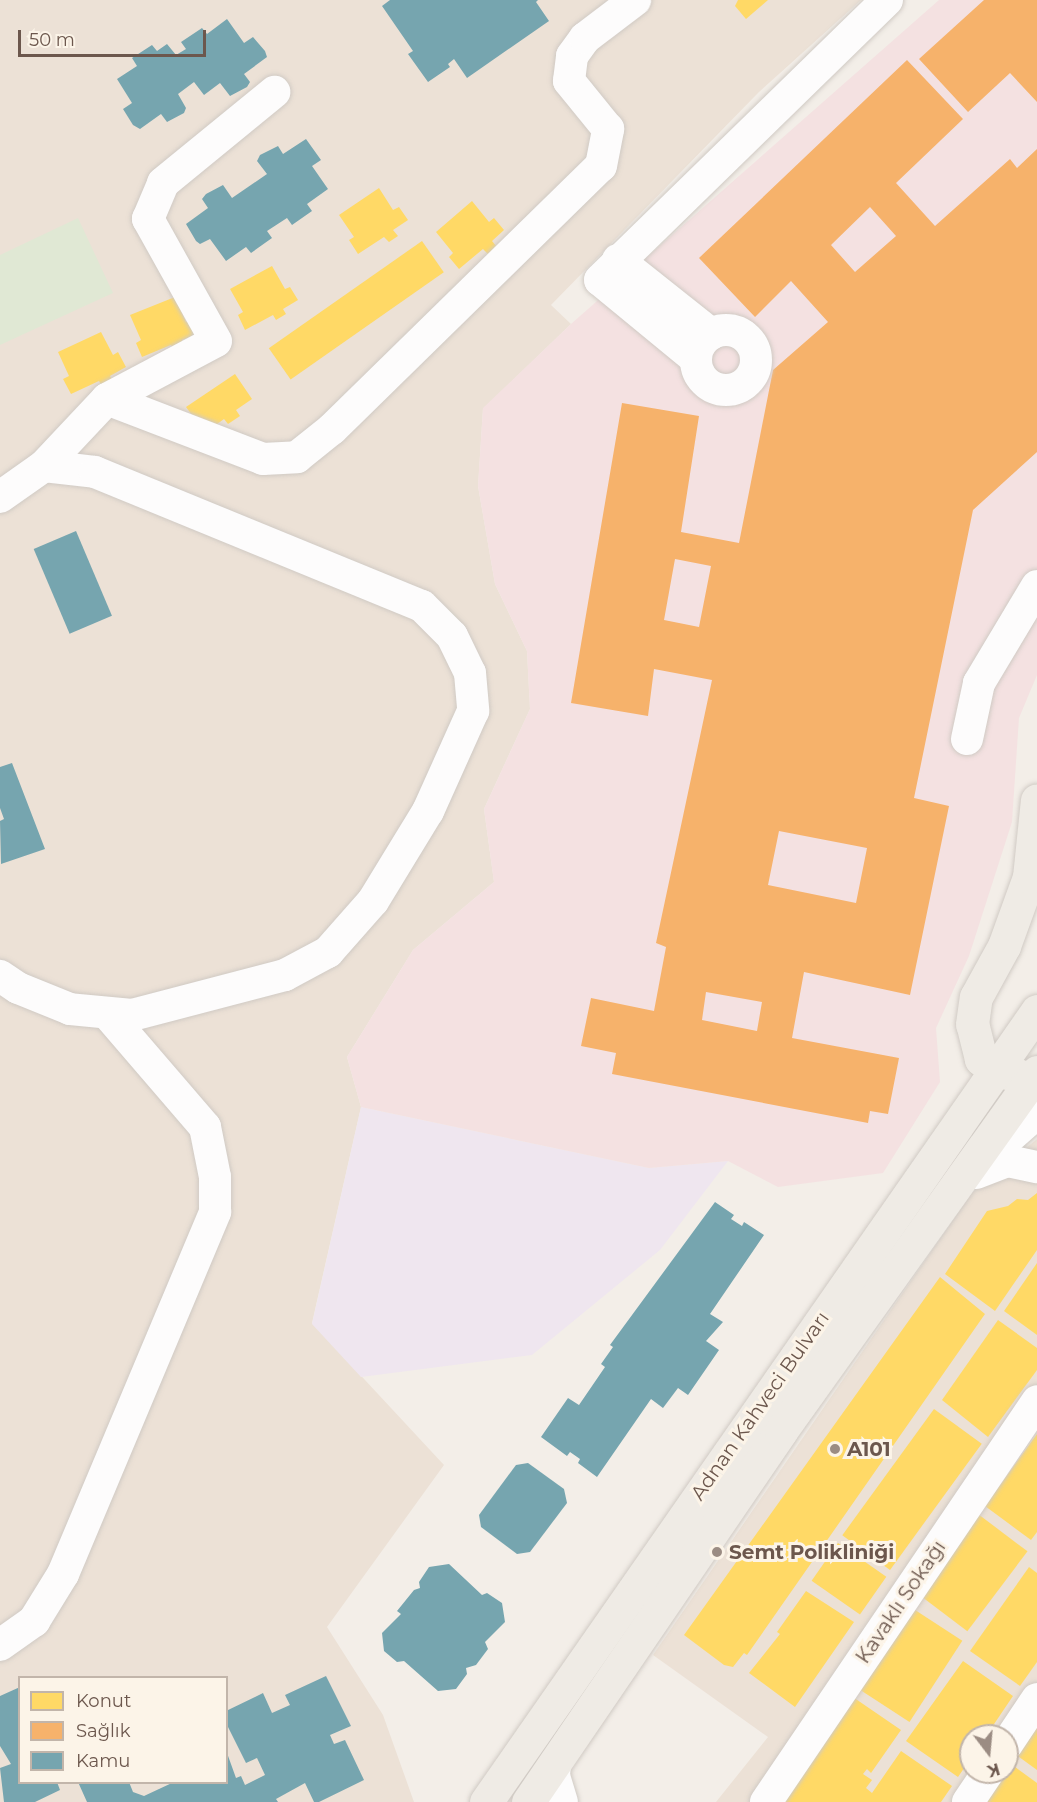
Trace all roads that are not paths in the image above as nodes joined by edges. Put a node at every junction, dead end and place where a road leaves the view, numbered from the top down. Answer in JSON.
{"nodes":[{"id":1,"x":635,"y":0,"type":"edge"},
{"id":2,"x":887,"y":0,"type":"edge"},
{"id":3,"x":274,"y":92,"type":"dead end"},
{"id":4,"x":704,"y":346,"type":"dead end"},
{"id":5,"x":107,"y":399,"type":"junction"},
{"id":6,"x":45,"y":466,"type":"junction"},
{"id":7,"x":0,"y":497,"type":"edge"},
{"id":8,"x":1037,"y":586,"type":"edge"},
{"id":9,"x":967,"y":739,"type":"dead end"},
{"id":10,"x":1037,"y":800,"type":"edge"},
{"id":11,"x":0,"y":976,"type":"edge"},
{"id":12,"x":1037,"y":1011,"type":"edge"},
{"id":13,"x":107,"y":1012,"type":"junction"},
{"id":14,"x":1037,"y":1067,"type":"edge"},
{"id":15,"x":998,"y":1071,"type":"junction"},
{"id":16,"x":1037,"y":1072,"type":"edge"},
{"id":17,"x":1037,"y":1113,"type":"edge"},
{"id":18,"x":1037,"y":1167,"type":"edge"},
{"id":19,"x":959,"y":1181,"type":"junction"},
{"id":20,"x":1037,"y":1401,"type":"edge"},
{"id":21,"x":0,"y":1645,"type":"edge"},
{"id":22,"x":1037,"y":1699,"type":"edge"},
{"id":23,"x":1019,"y":1726,"type":"edge"},
{"id":24,"x":555,"y":1764,"type":"junction"},
{"id":25,"x":980,"y":1784,"type":"edge"},
{"id":26,"x":486,"y":1802,"type":"edge"},
{"id":27,"x":528,"y":1802,"type":"edge"},
{"id":28,"x":562,"y":1802,"type":"edge"},
{"id":29,"x":766,"y":1802,"type":"edge"},
{"id":30,"x":968,"y":1802,"type":"edge"}],
"edges":[{"from":1,"to":5,"type":"street"},
{"from":2,"to":4,"type":"street"},
{"from":3,"to":5,"type":"street"},
{"from":5,"to":6,"type":"street"},
{"from":6,"to":7,"type":"street"},
{"from":6,"to":13,"type":"street"},
{"from":8,"to":9,"type":"street"},
{"from":10,"to":15,"type":"main road"},
{"from":11,"to":13,"type":"street"},
{"from":12,"to":15,"type":"main road","name":"Adnan Kahveci Bulvarı"},
{"from":13,"to":21,"type":"street"},
{"from":14,"to":15,"type":"main road"},
{"from":15,"to":26,"type":"main road","name":"Adnan Kahveci Bulvarı"},
{"from":16,"to":19,"type":"main road","name":"Adnan Kahveci Bulvarı"},
{"from":17,"to":19,"type":"street"},
{"from":18,"to":19,"type":"street"},
{"from":19,"to":24,"type":"main road","name":"Adnan Kahveci Bulvarı"},
{"from":20,"to":29,"type":"street","name":"Kavaklı Sokağı"},
{"from":22,"to":23,"type":"street"},
{"from":24,"to":27,"type":"main road","name":"Adnan Kahveci Bulvarı"},
{"from":24,"to":28,"type":"street"},
{"from":25,"to":30,"type":"street"}]}
